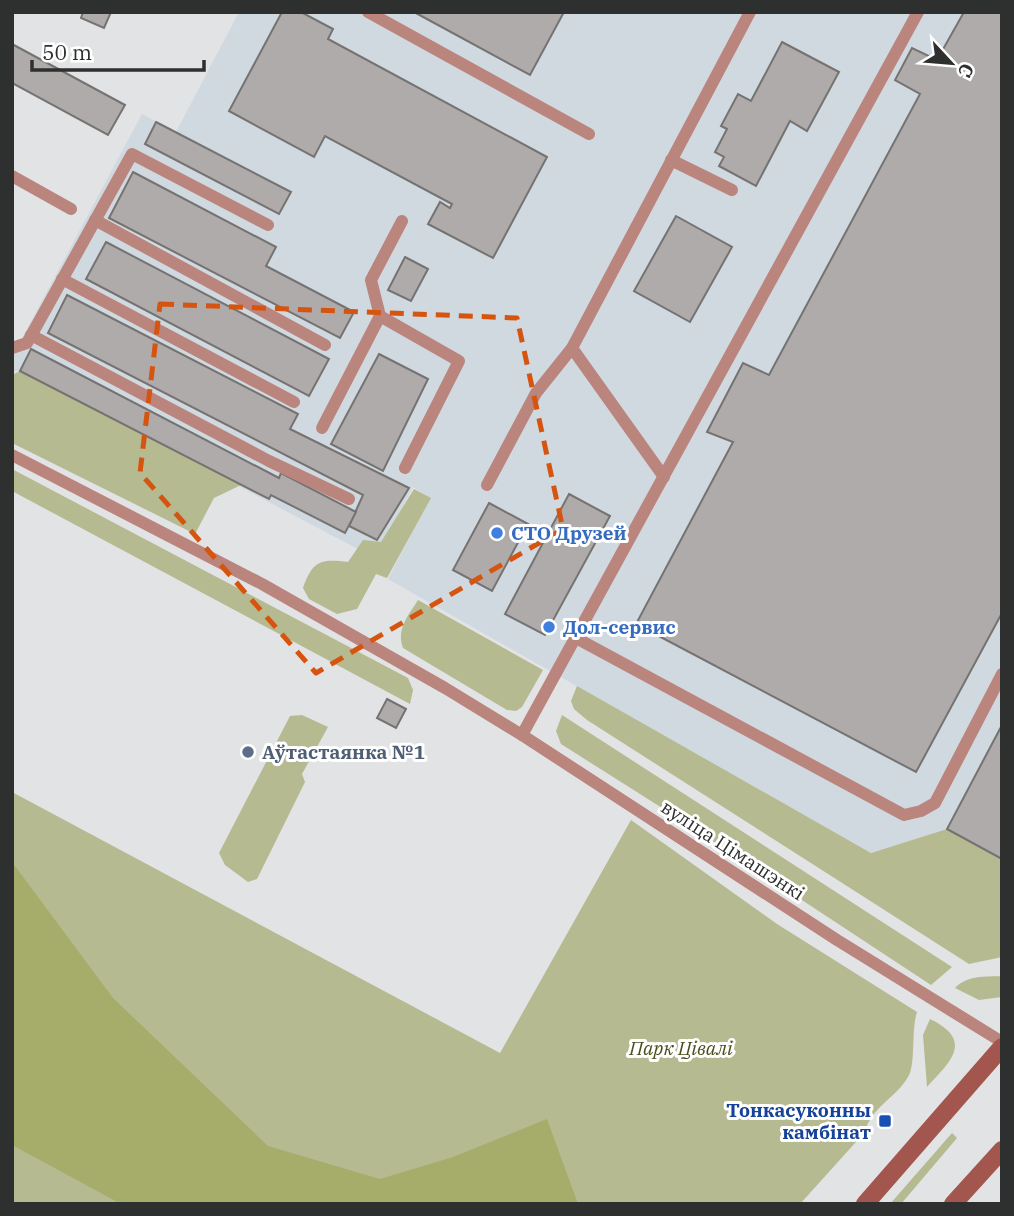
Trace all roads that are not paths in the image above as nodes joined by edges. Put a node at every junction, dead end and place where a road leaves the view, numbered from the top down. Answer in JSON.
{"nodes":[{"id":1,"x":368,"y":12,"type":"edge"},
{"id":2,"x":750,"y":12,"type":"edge"},
{"id":3,"x":918,"y":12,"type":"edge"},
{"id":4,"x":589,"y":134,"type":"dead end"},
{"id":5,"x":671,"y":160,"type":"junction"},
{"id":6,"x":12,"y":176,"type":"edge"},
{"id":7,"x":732,"y":190,"type":"dead end"},
{"id":8,"x":71,"y":209,"type":"dead end"},
{"id":9,"x":95,"y":220,"type":"junction"},
{"id":10,"x":402,"y":221,"type":"dead end"},
{"id":11,"x":268,"y":225,"type":"dead end"},
{"id":12,"x":62,"y":279,"type":"junction"},
{"id":13,"x":380,"y":316,"type":"junction"},
{"id":14,"x":31,"y":335,"type":"junction"},
{"id":15,"x":325,"y":345,"type":"dead end"},
{"id":16,"x":12,"y":348,"type":"edge"},
{"id":17,"x":572,"y":348,"type":"junction"},
{"id":18,"x":294,"y":402,"type":"dead end"},
{"id":19,"x":322,"y":428,"type":"dead end"},
{"id":20,"x":12,"y":455,"type":"edge"},
{"id":21,"x":405,"y":468,"type":"dead end"},
{"id":22,"x":664,"y":477,"type":"junction"},
{"id":23,"x":488,"y":485,"type":"dead end"},
{"id":24,"x":349,"y":499,"type":"dead end"},
{"id":25,"x":576,"y":638,"type":"junction"},
{"id":26,"x":1002,"y":674,"type":"edge"},
{"id":27,"x":522,"y":735,"type":"junction"},
{"id":28,"x":1002,"y":1044,"type":"edge"},
{"id":29,"x":1002,"y":1150,"type":"edge"},
{"id":30,"x":865,"y":1204,"type":"edge"},
{"id":31,"x":953,"y":1204,"type":"edge"}],
"edges":[{"from":1,"to":4,"type":"lane"},
{"from":2,"to":5,"type":"lane"},
{"from":3,"to":22,"type":"lane"},
{"from":5,"to":7,"type":"lane"},
{"from":5,"to":17,"type":"lane"},
{"from":6,"to":8,"type":"lane"},
{"from":9,"to":11,"type":"lane"},
{"from":9,"to":12,"type":"lane"},
{"from":9,"to":15,"type":"lane"},
{"from":10,"to":13,"type":"lane"},
{"from":12,"to":14,"type":"lane"},
{"from":12,"to":18,"type":"lane"},
{"from":13,"to":19,"type":"lane"},
{"from":13,"to":21,"type":"lane"},
{"from":14,"to":16,"type":"lane"},
{"from":14,"to":24,"type":"lane"},
{"from":17,"to":22,"type":"lane"},
{"from":17,"to":23,"type":"lane"},
{"from":20,"to":27,"type":"lane","name":"вуліца Цімашэнкі"},
{"from":22,"to":25,"type":"lane"},
{"from":25,"to":26,"type":"lane"},
{"from":25,"to":27,"type":"lane"},
{"from":27,"to":28,"type":"lane","name":"вуліца Цімашэнкі"},
{"from":28,"to":30,"type":"main road"},
{"from":29,"to":31,"type":"main road"}]}
